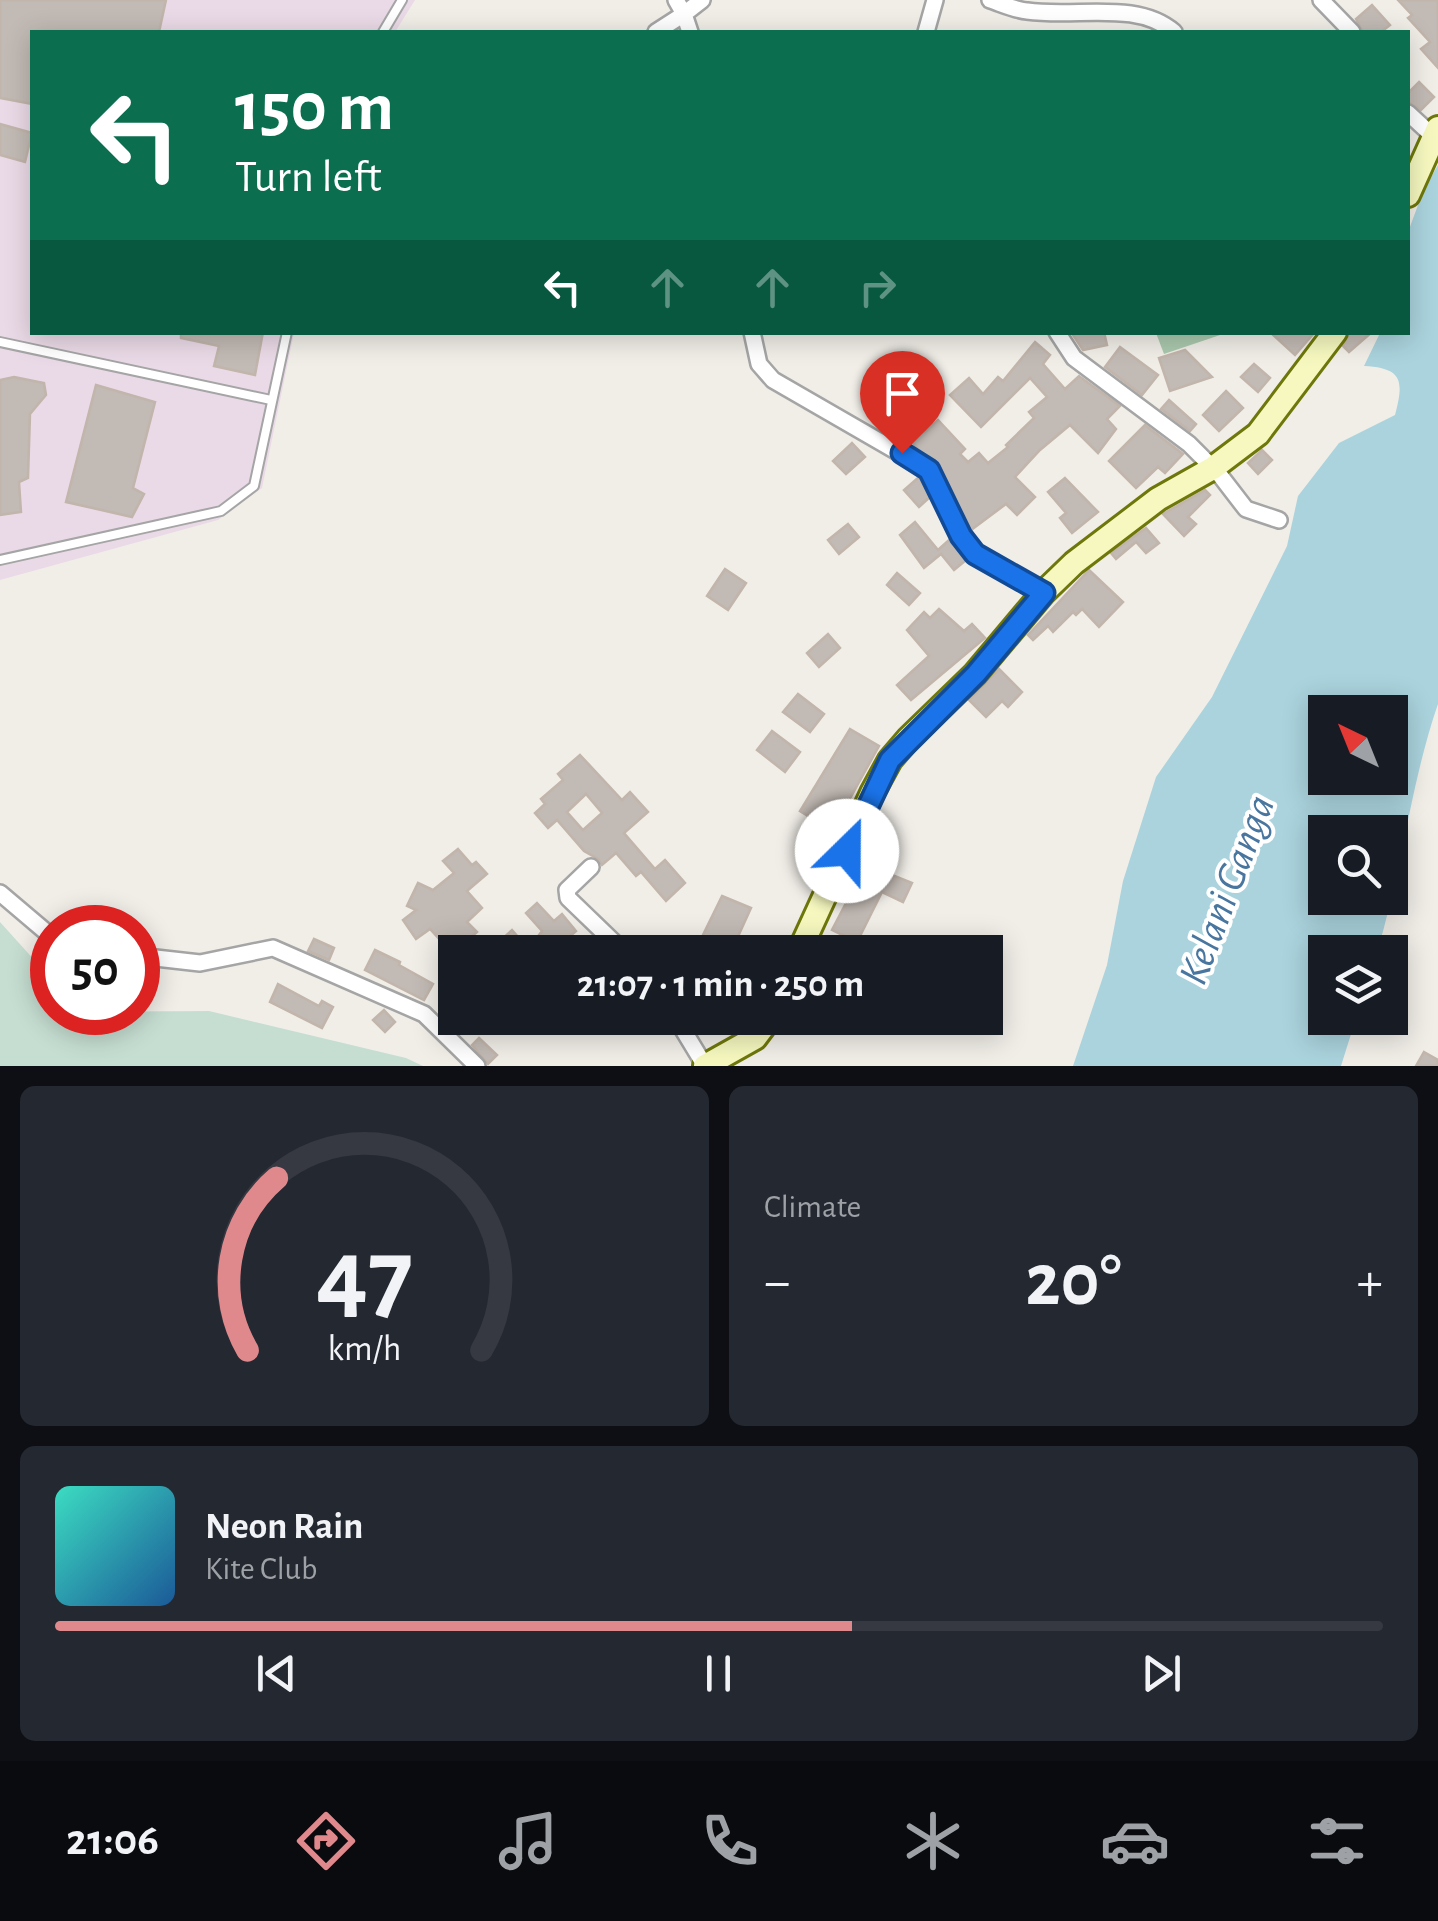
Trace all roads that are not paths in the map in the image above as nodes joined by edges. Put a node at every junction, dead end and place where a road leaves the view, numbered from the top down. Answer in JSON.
{"nodes":[{"id":1,"x":402,"y":0,"type":"edge"},
{"id":2,"x":702,"y":0,"type":"edge"},
{"id":3,"x":935,"y":0,"type":"edge"},
{"id":4,"x":990,"y":0,"type":"edge"},
{"id":5,"x":1321,"y":0,"type":"edge"},
{"id":6,"x":1122,"y":2,"type":"edge"},
{"id":7,"x":680,"y":7,"type":"edge"},
{"id":8,"x":383,"y":30,"type":"edge"},
{"id":9,"x":658,"y":30,"type":"edge"},
{"id":10,"x":927,"y":30,"type":"edge"},
{"id":11,"x":1172,"y":30,"type":"edge"},
{"id":12,"x":1350,"y":30,"type":"edge"},
{"id":13,"x":1410,"y":114,"type":"edge"},
{"id":14,"x":1436,"y":132,"type":"edge"},
{"id":15,"x":1410,"y":190,"type":"edge"},
{"id":16,"x":286,"y":335,"type":"edge"},
{"id":17,"x":753,"y":335,"type":"edge"},
{"id":18,"x":1059,"y":335,"type":"edge"},
{"id":19,"x":1333,"y":335,"type":"edge"},
{"id":20,"x":0,"y":342,"type":"edge"},
{"id":21,"x":271,"y":400,"type":"junction"},
{"id":22,"x":1213,"y":468,"type":"junction"},
{"id":23,"x":1279,"y":520,"type":"dead end"},
{"id":24,"x":0,"y":560,"type":"edge"},
{"id":25,"x":1044,"y":593,"type":"junction"},
{"id":26,"x":591,"y":867,"type":"dead end"},
{"id":27,"x":0,"y":893,"type":"edge"},
{"id":28,"x":30,"y":918,"type":"edge"},
{"id":29,"x":606,"y":935,"type":"edge"},
{"id":30,"x":808,"y":935,"type":"edge"},
{"id":31,"x":160,"y":958,"type":"edge"},
{"id":32,"x":686,"y":1035,"type":"edge"},
{"id":33,"x":758,"y":1035,"type":"edge"},
{"id":34,"x":477,"y":1066,"type":"edge"},
{"id":35,"x":705,"y":1066,"type":"edge"}],
"edges":[{"from":1,"to":8,"type":"lane"},
{"from":2,"to":7,"type":"street"},
{"from":3,"to":10,"type":"street"},
{"from":4,"to":6,"type":"street"},
{"from":5,"to":12,"type":"street"},
{"from":6,"to":11,"type":"street"},
{"from":7,"to":9,"type":"street"},
{"from":13,"to":14,"type":"street"},
{"from":14,"to":15,"type":"main road"},
{"from":16,"to":21,"type":"lane"},
{"from":17,"to":25,"type":"street"},
{"from":18,"to":22,"type":"street"},
{"from":19,"to":22,"type":"main road"},
{"from":20,"to":21,"type":"lane"},
{"from":21,"to":24,"type":"lane"},
{"from":22,"to":23,"type":"street"},
{"from":22,"to":25,"type":"main road"},
{"from":25,"to":30,"type":"main road"},
{"from":26,"to":29,"type":"street"},
{"from":27,"to":28,"type":"street"},
{"from":31,"to":34,"type":"street"},
{"from":32,"to":35,"type":"street"},
{"from":33,"to":35,"type":"main road"}]}
